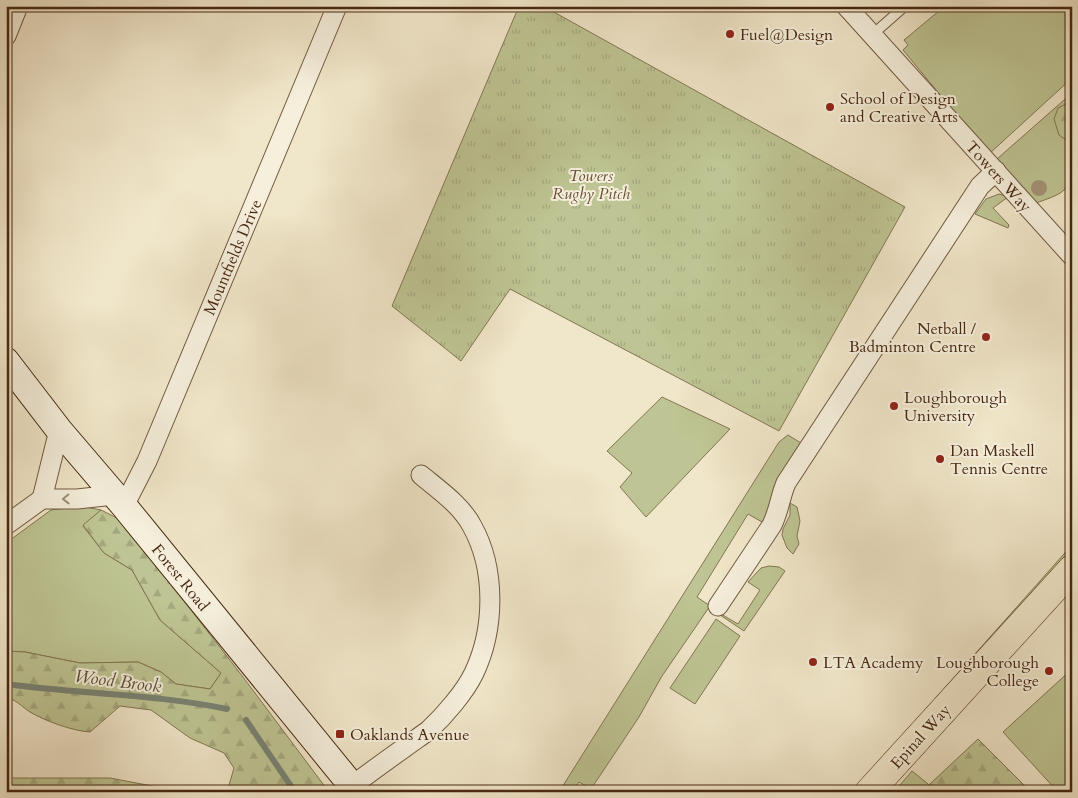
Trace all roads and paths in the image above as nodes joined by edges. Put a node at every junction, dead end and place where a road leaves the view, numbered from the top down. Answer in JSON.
{"nodes":[{"id":1,"x":18,"y":6,"type":"edge"},
{"id":2,"x":337,"y":6,"type":"edge"},
{"id":3,"x":846,"y":6,"type":"edge"},
{"id":4,"x":905,"y":6,"type":"edge"},
{"id":5,"x":872,"y":35,"type":"junction"},
{"id":6,"x":6,"y":36,"type":"edge"},
{"id":7,"x":996,"y":172,"type":"junction"},
{"id":8,"x":1072,"y":256,"type":"edge"},
{"id":9,"x":6,"y":361,"type":"edge"},
{"id":10,"x":59,"y":430,"type":"junction"},
{"id":11,"x":421,"y":475,"type":"dead end"},
{"id":12,"x":42,"y":499,"type":"junction"},
{"id":13,"x":119,"y":500,"type":"junction"},
{"id":14,"x":6,"y":525,"type":"edge"},
{"id":15,"x":1072,"y":569,"type":"edge"},
{"id":16,"x":718,"y":606,"type":"dead end"},
{"id":17,"x":354,"y":789,"type":"edge"},
{"id":18,"x":869,"y":792,"type":"edge"}],
"edges":[{"from":1,"to":6,"type":"street"},
{"from":2,"to":13,"type":"street","name":"Mountfields Drive"},
{"from":3,"to":5,"type":"street","name":"Towers Way"},
{"from":4,"to":5,"type":"lane"},
{"from":5,"to":7,"type":"street","name":"Towers Way"},
{"from":7,"to":8,"type":"street","name":"Towers Way"},
{"from":7,"to":16,"type":"street"},
{"from":9,"to":10,"type":"street","name":"Forest Road"},
{"from":10,"to":12,"type":"street"},
{"from":10,"to":13,"type":"street","name":"Forest Road"},
{"from":11,"to":17,"type":"street"},
{"from":13,"to":12,"type":"street","one_way":true},
{"from":12,"to":14,"type":"street"},
{"from":13,"to":17,"type":"street","name":"Forest Road"},
{"from":15,"to":18,"type":"main road","name":"Epinal Way"}]}
